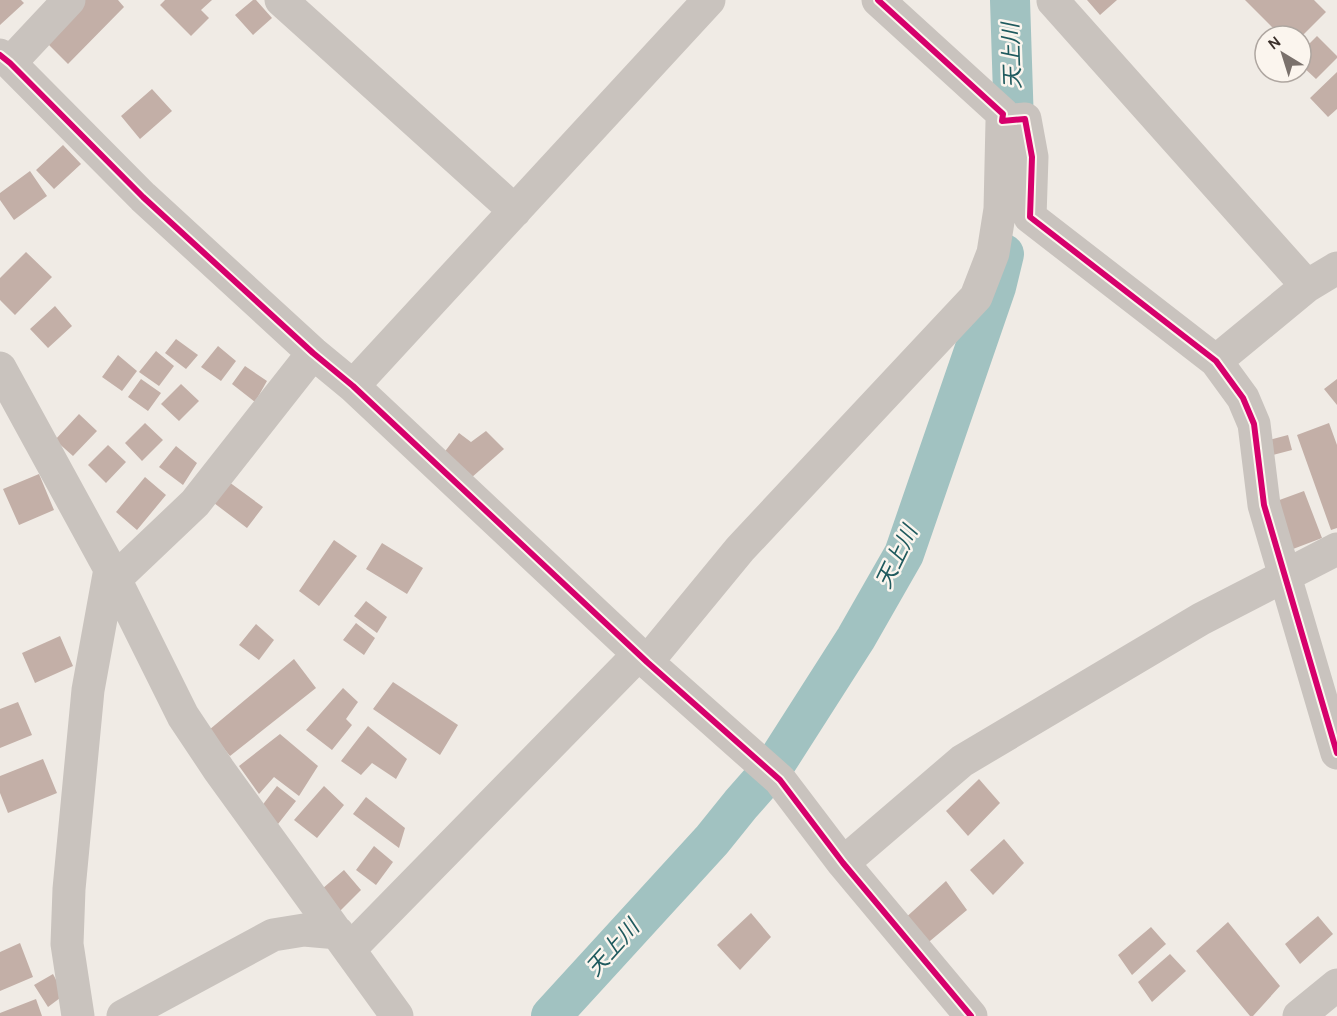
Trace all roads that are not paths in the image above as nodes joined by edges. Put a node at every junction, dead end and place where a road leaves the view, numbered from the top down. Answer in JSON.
{"nodes":[{"id":1,"x":69,"y":0,"type":"edge"},
{"id":2,"x":281,"y":0,"type":"edge"},
{"id":3,"x":709,"y":0,"type":"edge"},
{"id":4,"x":878,"y":0,"type":"edge"},
{"id":5,"x":1055,"y":0,"type":"edge"},
{"id":6,"x":5,"y":59,"type":"edge"},
{"id":7,"x":1010,"y":120,"type":"junction"},
{"id":8,"x":515,"y":211,"type":"junction"},
{"id":9,"x":1337,"y":268,"type":"edge"},
{"id":10,"x":1307,"y":286,"type":"junction"},
{"id":11,"x":313,"y":353,"type":"junction"},
{"id":12,"x":1215,"y":361,"type":"junction"},
{"id":13,"x":0,"y":369,"type":"edge"},
{"id":14,"x":353,"y":386,"type":"junction"},
{"id":15,"x":1337,"y":549,"type":"edge"},
{"id":16,"x":113,"y":574,"type":"junction"},
{"id":17,"x":1285,"y":576,"type":"junction"},
{"id":18,"x":643,"y":658,"type":"junction"},
{"id":19,"x":1337,"y":753,"type":"edge"},
{"id":20,"x":843,"y":863,"type":"junction"},
{"id":21,"x":344,"y":941,"type":"junction"},
{"id":22,"x":1337,"y":985,"type":"edge"},
{"id":23,"x":78,"y":1016,"type":"edge"},
{"id":24,"x":123,"y":1016,"type":"edge"},
{"id":25,"x":397,"y":1016,"type":"edge"},
{"id":26,"x":970,"y":1016,"type":"edge"},
{"id":27,"x":1299,"y":1016,"type":"edge"}],
"edges":[{"from":1,"to":6,"type":"street"},
{"from":2,"to":8,"type":"street"},
{"from":3,"to":8,"type":"street"},
{"from":4,"to":7,"type":"street"},
{"from":5,"to":10,"type":"street"},
{"from":6,"to":11,"type":"street"},
{"from":7,"to":12,"type":"street"},
{"from":7,"to":18,"type":"street"},
{"from":8,"to":14,"type":"street"},
{"from":9,"to":10,"type":"street"},
{"from":10,"to":12,"type":"street"},
{"from":11,"to":14,"type":"street"},
{"from":11,"to":16,"type":"street"},
{"from":12,"to":17,"type":"street"},
{"from":13,"to":16,"type":"street"},
{"from":14,"to":18,"type":"street"},
{"from":15,"to":17,"type":"street"},
{"from":16,"to":21,"type":"street"},
{"from":16,"to":23,"type":"street"},
{"from":17,"to":19,"type":"street"},
{"from":17,"to":20,"type":"street"},
{"from":18,"to":20,"type":"street"},
{"from":18,"to":21,"type":"street"},
{"from":20,"to":26,"type":"street"},
{"from":21,"to":24,"type":"street"},
{"from":21,"to":25,"type":"street"},
{"from":22,"to":27,"type":"street"}]}
